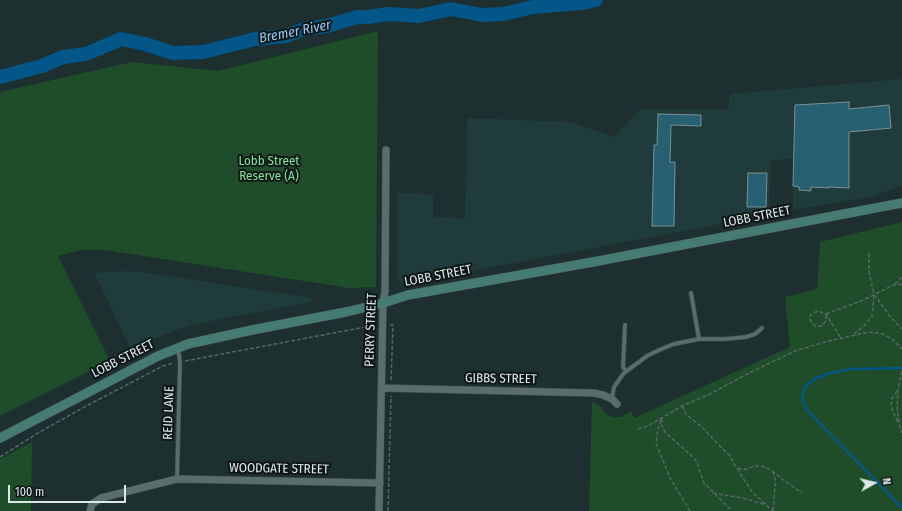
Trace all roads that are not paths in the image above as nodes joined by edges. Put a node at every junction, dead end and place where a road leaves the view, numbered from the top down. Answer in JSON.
{"nodes":[{"id":1,"x":386,"y":150,"type":"dead end"},
{"id":2,"x":902,"y":203,"type":"edge"},
{"id":3,"x":691,"y":293,"type":"dead end"},
{"id":4,"x":383,"y":303,"type":"junction"},
{"id":5,"x":625,"y":325,"type":"dead end"},
{"id":6,"x":762,"y":328,"type":"dead end"},
{"id":7,"x":699,"y":339,"type":"junction"},
{"id":8,"x":178,"y":348,"type":"junction"},
{"id":9,"x":626,"y":371,"type":"junction"},
{"id":10,"x":382,"y":388,"type":"junction"},
{"id":11,"x":615,"y":402,"type":"joint"},
{"id":12,"x":0,"y":438,"type":"edge"},
{"id":13,"x":177,"y":479,"type":"junction"},
{"id":14,"x":380,"y":483,"type":"junction"},
{"id":15,"x":90,"y":511,"type":"edge"},
{"id":16,"x":379,"y":511,"type":"edge"}],
"edges":[{"from":1,"to":4,"type":"street","name":"PERRY STREET"},
{"from":2,"to":4,"type":"main road","name":"LOBB STREET"},
{"from":3,"to":7,"type":"lane"},
{"from":4,"to":8,"type":"main road","name":"LOBB STREET"},
{"from":4,"to":10,"type":"street","name":"PERRY STREET"},
{"from":5,"to":9,"type":"lane"},
{"from":6,"to":7,"type":"lane"},
{"from":7,"to":9,"type":"lane"},
{"from":8,"to":12,"type":"main road","name":"LOBB STREET"},
{"from":8,"to":13,"type":"lane","name":"REID LANE"},
{"from":9,"to":11,"type":"lane"},
{"from":10,"to":11,"type":"street","name":"GIBBS STREET"},
{"from":10,"to":14,"type":"street","name":"PERRY STREET"},
{"from":13,"to":14,"type":"street","name":"WOODGATE STREET"},
{"from":13,"to":15,"type":"street","name":"WOODGATE STREET"},
{"from":14,"to":16,"type":"street","name":"PERRY STREET"}]}
